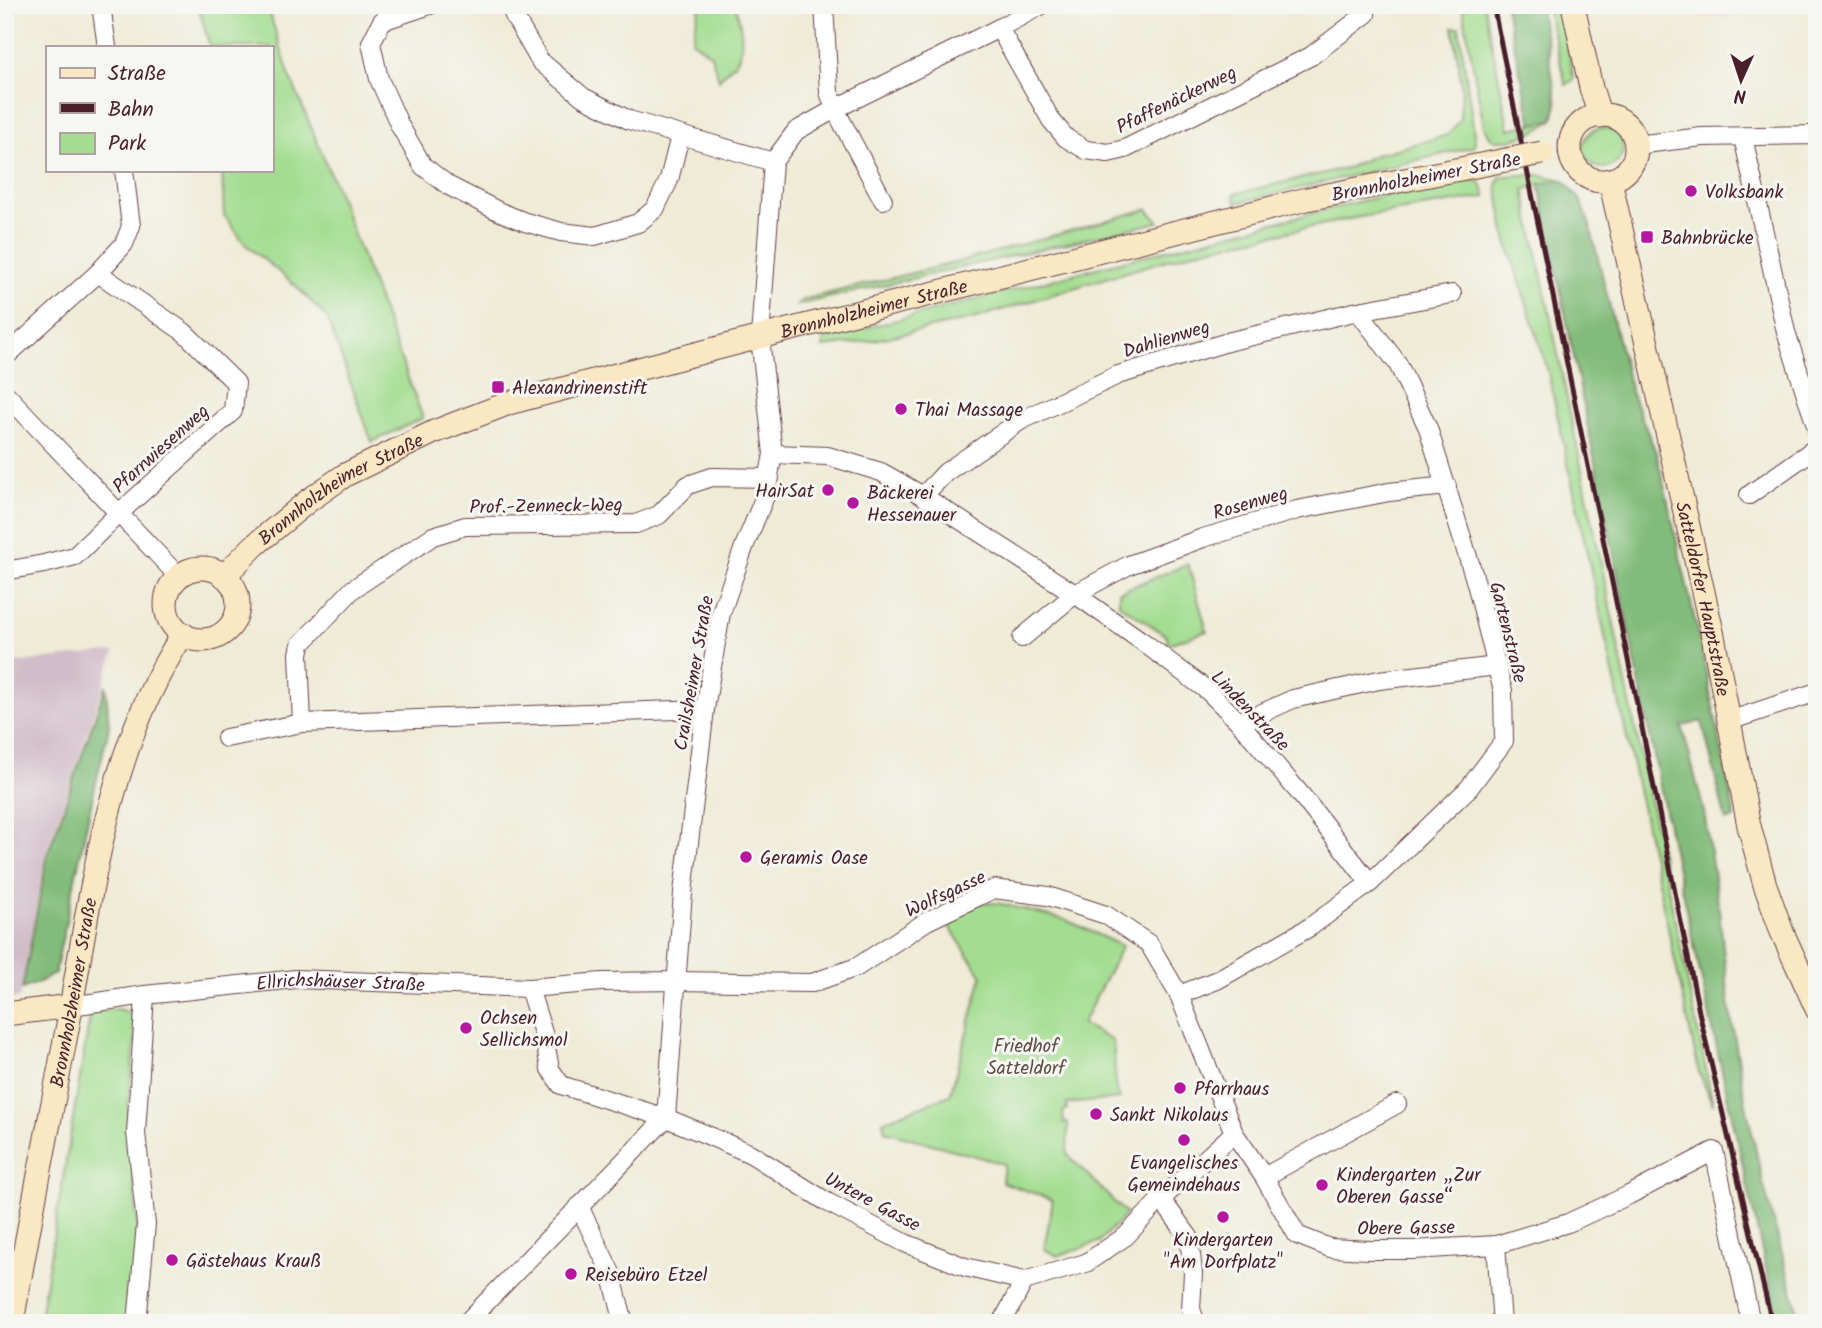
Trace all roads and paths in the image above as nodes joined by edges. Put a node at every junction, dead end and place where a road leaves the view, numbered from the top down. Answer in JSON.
{"nodes":[{"id":1,"x":101,"y":5,"type":"edge"},
{"id":2,"x":430,"y":5,"type":"edge"},
{"id":3,"x":510,"y":5,"type":"edge"},
{"id":4,"x":824,"y":5,"type":"edge"},
{"id":5,"x":1042,"y":5,"type":"edge"},
{"id":6,"x":1365,"y":5,"type":"edge"},
{"id":7,"x":1573,"y":5,"type":"edge"},
{"id":8,"x":999,"y":28,"type":"junction"},
{"id":9,"x":107,"y":46,"type":"edge"},
{"id":10,"x":835,"y":109,"type":"junction"},
{"id":11,"x":1600,"y":116,"type":"junction"},
{"id":12,"x":1817,"y":135,"type":"edge"},
{"id":13,"x":680,"y":136,"type":"junction"},
{"id":14,"x":1743,"y":137,"type":"junction"},
{"id":15,"x":1636,"y":145,"type":"junction"},
{"id":16,"x":1571,"y":150,"type":"junction"},
{"id":17,"x":773,"y":162,"type":"junction"},
{"id":18,"x":124,"y":172,"type":"edge"},
{"id":19,"x":1610,"y":180,"type":"junction"},
{"id":20,"x":883,"y":200,"type":"dead end"},
{"id":21,"x":98,"y":273,"type":"junction"},
{"id":22,"x":1452,"y":294,"type":"dead end"},
{"id":23,"x":1358,"y":311,"type":"junction"},
{"id":24,"x":760,"y":337,"type":"junction"},
{"id":25,"x":5,"y":357,"type":"edge"},
{"id":26,"x":5,"y":393,"type":"edge"},
{"id":27,"x":1817,"y":429,"type":"edge"},
{"id":28,"x":1817,"y":447,"type":"edge"},
{"id":29,"x":773,"y":454,"type":"junction"},
{"id":30,"x":769,"y":478,"type":"junction"},
{"id":31,"x":1447,"y":486,"type":"junction"},
{"id":32,"x":1749,"y":495,"type":"dead end"},
{"id":33,"x":923,"y":496,"type":"junction"},
{"id":34,"x":118,"y":514,"type":"junction"},
{"id":35,"x":5,"y":571,"type":"edge"},
{"id":36,"x":224,"y":576,"type":"junction"},
{"id":37,"x":179,"y":577,"type":"junction"},
{"id":38,"x":1075,"y":594,"type":"junction"},
{"id":39,"x":183,"y":634,"type":"junction"},
{"id":40,"x":1022,"y":638,"type":"dead end"},
{"id":41,"x":1497,"y":666,"type":"junction"},
{"id":42,"x":1817,"y":692,"type":"edge"},
{"id":43,"x":705,"y":709,"type":"junction"},
{"id":44,"x":1729,"y":721,"type":"junction"},
{"id":45,"x":302,"y":723,"type":"junction"},
{"id":46,"x":1240,"y":723,"type":"junction"},
{"id":47,"x":226,"y":738,"type":"dead end"},
{"id":48,"x":1370,"y":883,"type":"junction"},
{"id":49,"x":677,"y":981,"type":"junction"},
{"id":50,"x":529,"y":988,"type":"junction"},
{"id":51,"x":145,"y":995,"type":"junction"},
{"id":52,"x":1179,"y":995,"type":"junction"},
{"id":53,"x":71,"y":1006,"type":"junction"},
{"id":54,"x":1817,"y":1009,"type":"edge"},
{"id":55,"x":5,"y":1014,"type":"edge"},
{"id":56,"x":1397,"y":1104,"type":"dead end"},
{"id":57,"x":666,"y":1118,"type":"junction"},
{"id":58,"x":1234,"y":1133,"type":"junction"},
{"id":59,"x":1264,"y":1177,"type":"junction"},
{"id":60,"x":1161,"y":1199,"type":"junction"},
{"id":61,"x":579,"y":1206,"type":"junction"},
{"id":62,"x":1496,"y":1245,"type":"junction"},
{"id":63,"x":1024,"y":1281,"type":"junction"},
{"id":64,"x":12,"y":1323,"type":"edge"},
{"id":65,"x":137,"y":1323,"type":"edge"},
{"id":66,"x":466,"y":1323,"type":"edge"},
{"id":67,"x":624,"y":1323,"type":"edge"},
{"id":68,"x":1002,"y":1323,"type":"edge"},
{"id":69,"x":1196,"y":1323,"type":"edge"},
{"id":70,"x":1502,"y":1323,"type":"edge"},
{"id":71,"x":1751,"y":1323,"type":"edge"}],
"edges":[{"from":1,"to":9,"type":"street"},
{"from":2,"to":13,"type":"street"},
{"from":3,"to":13,"type":"street"},
{"from":4,"to":10,"type":"street"},
{"from":5,"to":8,"type":"street"},
{"from":6,"to":8,"type":"street","name":"Pfaffenäckerweg"},
{"from":7,"to":11,"type":"street"},
{"from":8,"to":10,"type":"street"},
{"from":10,"to":17,"type":"street"},
{"from":10,"to":20,"type":"street"},
{"from":11,"to":15,"type":"street"},
{"from":11,"to":16,"type":"street"},
{"from":12,"to":14,"type":"street"},
{"from":13,"to":17,"type":"street"},
{"from":14,"to":15,"type":"street"},
{"from":14,"to":27,"type":"street"},
{"from":15,"to":19,"type":"street"},
{"from":16,"to":19,"type":"street"},
{"from":16,"to":24,"type":"street","name":"Bronnholzheimer Straße","bridge":true},
{"from":17,"to":24,"type":"street","name":"Crailsheimer Straße"},
{"from":18,"to":21,"type":"street"},
{"from":19,"to":44,"type":"street","name":"Satteldorfer Hauptstraße"},
{"from":21,"to":25,"type":"street"},
{"from":21,"to":34,"type":"street","name":"Pfarrwiesenweg"},
{"from":22,"to":23,"type":"street","name":"Dahlienweg"},
{"from":23,"to":31,"type":"street","name":"Gartenstraße"},
{"from":23,"to":33,"type":"street","name":"Dahlienweg"},
{"from":24,"to":29,"type":"street","name":"Crailsheimer Straße"},
{"from":24,"to":36,"type":"street","name":"Bronnholzheimer Straße"},
{"from":26,"to":34,"type":"street"},
{"from":28,"to":32,"type":"street"},
{"from":29,"to":30,"type":"street","name":"Crailsheimer Straße"},
{"from":29,"to":33,"type":"street","name":"Lindenstraße"},
{"from":30,"to":43,"type":"street","name":"Crailsheimer Straße"},
{"from":30,"to":45,"type":"street","name":"Prof.-Zenneck-Weg"},
{"from":31,"to":38,"type":"street","name":"Rosenweg"},
{"from":31,"to":41,"type":"street","name":"Gartenstraße"},
{"from":33,"to":38,"type":"street","name":"Lindenstraße"},
{"from":34,"to":35,"type":"street"},
{"from":34,"to":37,"type":"street"},
{"from":36,"to":37,"type":"street"},
{"from":36,"to":39,"type":"street"},
{"from":37,"to":39,"type":"street"},
{"from":38,"to":40,"type":"street"},
{"from":38,"to":46,"type":"street","name":"Lindenstraße"},
{"from":39,"to":53,"type":"street","name":"Bronnholzheimer Straße"},
{"from":41,"to":46,"type":"street"},
{"from":41,"to":48,"type":"street","name":"Gartenstraße"},
{"from":42,"to":44,"type":"street"},
{"from":43,"to":45,"type":"street"},
{"from":43,"to":49,"type":"street","name":"Crailsheimer Straße"},
{"from":44,"to":54,"type":"street","name":"Satteldorfer Hauptstraße"},
{"from":45,"to":47,"type":"street"},
{"from":46,"to":48,"type":"street","name":"Lindenstraße"},
{"from":48,"to":52,"type":"street","name":"Gartenstraße"},
{"from":49,"to":50,"type":"street","name":"Ellrichshäuser Straße"},
{"from":49,"to":52,"type":"street","name":"Wolfsgasse"},
{"from":49,"to":57,"type":"street"},
{"from":50,"to":51,"type":"street","name":"Ellrichshäuser Straße"},
{"from":50,"to":57,"type":"street","name":"Untere Gasse"},
{"from":51,"to":53,"type":"street","name":"Ellrichshäuser Straße"},
{"from":51,"to":65,"type":"street"},
{"from":52,"to":58,"type":"street","name":"Wolfsgasse"},
{"from":53,"to":55,"type":"street","name":"Ellrichshäuser Straße"},
{"from":53,"to":64,"type":"street","name":"Bronnholzheimer Straße"},
{"from":56,"to":59,"type":"street"},
{"from":57,"to":61,"type":"street"},
{"from":57,"to":63,"type":"street","name":"Untere Gasse"},
{"from":58,"to":59,"type":"street","name":"Obere Gasse"},
{"from":58,"to":60,"type":"street","name":"Untere Gasse"},
{"from":59,"to":62,"type":"street","name":"Obere Gasse"},
{"from":60,"to":63,"type":"street","name":"Untere Gasse"},
{"from":60,"to":69,"type":"street"},
{"from":61,"to":66,"type":"street"},
{"from":61,"to":67,"type":"street"},
{"from":62,"to":70,"type":"street"},
{"from":62,"to":71,"type":"street","name":"Obere Gasse"},
{"from":63,"to":68,"type":"street"}]}
